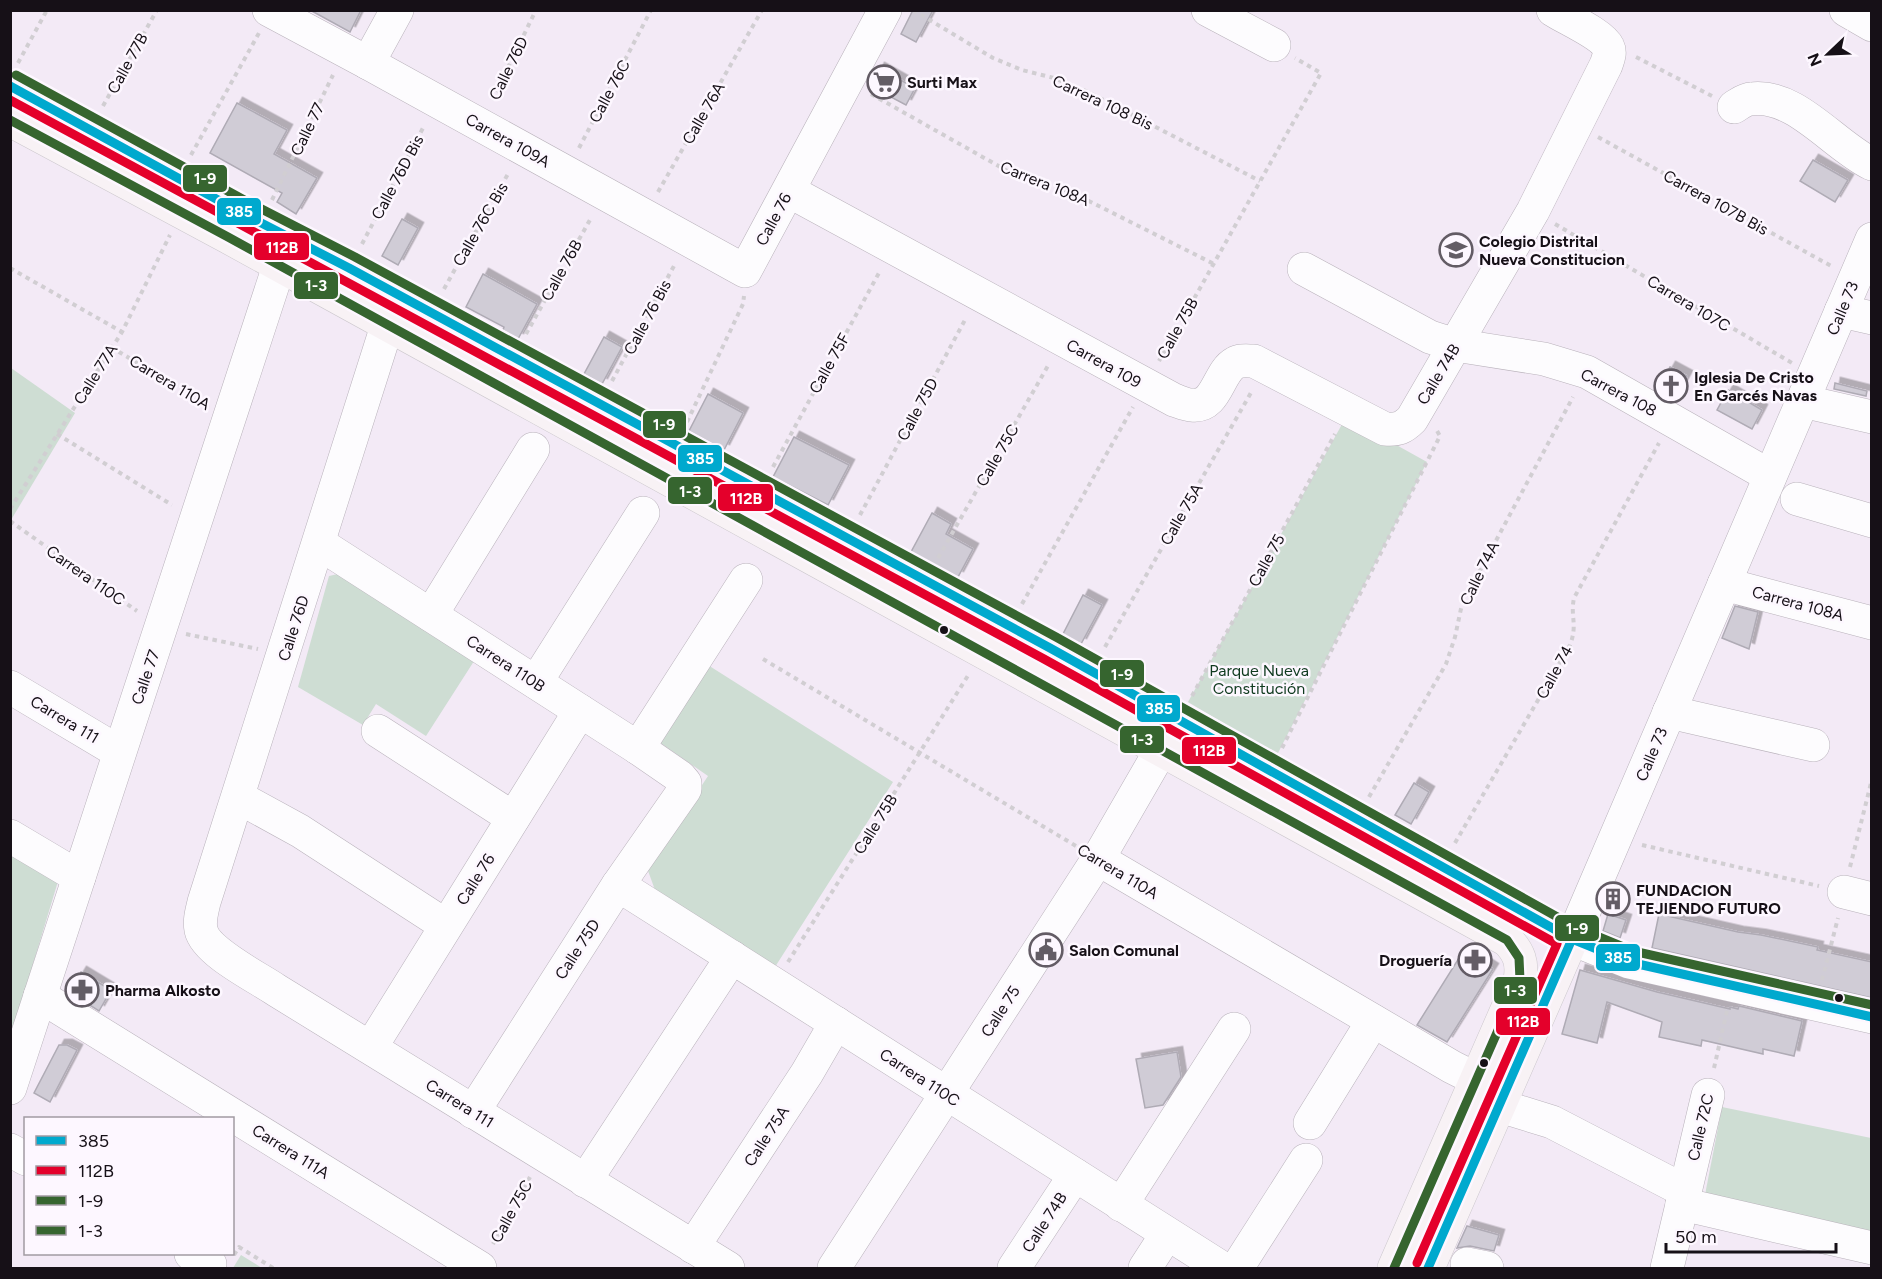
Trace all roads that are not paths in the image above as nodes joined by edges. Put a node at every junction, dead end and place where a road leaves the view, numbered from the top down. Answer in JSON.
{"nodes":[{"id":1,"x":398,"y":10,"type":"edge"},
{"id":2,"x":885,"y":10,"type":"edge"},
{"id":3,"x":1208,"y":10,"type":"edge"},
{"id":4,"x":1552,"y":10,"type":"edge"},
{"id":5,"x":1845,"y":10,"type":"edge"},
{"id":6,"x":270,"y":11,"type":"edge"},
{"id":7,"x":1872,"y":25,"type":"edge"},
{"id":8,"x":1274,"y":45,"type":"dead end"},
{"id":9,"x":356,"y":57,"type":"junction"},
{"id":10,"x":12,"y":78,"type":"edge"},
{"id":11,"x":1734,"y":106,"type":"dead end"},
{"id":12,"x":10,"y":120,"type":"edge"},
{"id":13,"x":1872,"y":164,"type":"edge"},
{"id":14,"x":789,"y":191,"type":"junction"},
{"id":15,"x":246,"y":219,"type":"junction"},
{"id":16,"x":1872,"y":239,"type":"edge"},
{"id":17,"x":279,"y":266,"type":"junction"},
{"id":18,"x":1304,"y":269,"type":"dead end"},
{"id":19,"x":745,"y":271,"type":"joint"},
{"id":20,"x":1856,"y":314,"type":"edge"},
{"id":21,"x":387,"y":326,"type":"junction"},
{"id":22,"x":1455,"y":345,"type":"junction"},
{"id":23,"x":1808,"y":389,"type":"junction"},
{"id":24,"x":1872,"y":417,"type":"edge"},
{"id":25,"x":1412,"y":419,"type":"joint"},
{"id":26,"x":533,"y":449,"type":"dead end"},
{"id":27,"x":1770,"y":476,"type":"junction"},
{"id":28,"x":1797,"y":499,"type":"dead end"},
{"id":29,"x":643,"y":513,"type":"dead end"},
{"id":30,"x":1872,"y":521,"type":"edge"},
{"id":31,"x":320,"y":544,"type":"junction"},
{"id":32,"x":746,"y":580,"type":"dead end"},
{"id":33,"x":1724,"y":584,"type":"junction"},
{"id":34,"x":431,"y":615,"type":"junction"},
{"id":35,"x":1872,"y":623,"type":"edge"},
{"id":36,"x":536,"y":682,"type":"junction"},
{"id":37,"x":10,"y":687,"type":"edge"},
{"id":38,"x":580,"y":711,"type":"junction"},
{"id":39,"x":1669,"y":712,"type":"junction"},
{"id":40,"x":378,"y":730,"type":"dead end"},
{"id":41,"x":1813,"y":745,"type":"dead end"},
{"id":42,"x":638,"y":748,"type":"junction"},
{"id":43,"x":1161,"y":750,"type":"junction"},
{"id":44,"x":119,"y":752,"type":"junction"},
{"id":45,"x":685,"y":789,"type":"joint"},
{"id":46,"x":238,"y":797,"type":"junction"},
{"id":47,"x":513,"y":818,"type":"junction"},
{"id":48,"x":10,"y":836,"type":"edge"},
{"id":49,"x":1098,"y":859,"type":"junction"},
{"id":50,"x":79,"y":877,"type":"junction"},
{"id":51,"x":618,"y":885,"type":"junction"},
{"id":52,"x":445,"y":925,"type":"junction"},
{"id":53,"x":201,"y":930,"type":"joint"},
{"id":54,"x":1572,"y":939,"type":"junction"},
{"id":55,"x":732,"y":957,"type":"junction"},
{"id":56,"x":40,"y":996,"type":"junction"},
{"id":57,"x":1872,"y":1017,"type":"edge"},
{"id":58,"x":1373,"y":1021,"type":"junction"},
{"id":59,"x":836,"y":1023,"type":"junction"},
{"id":60,"x":1234,"y":1029,"type":"dead end"},
{"id":61,"x":370,"y":1047,"type":"junction"},
{"id":62,"x":1476,"y":1079,"type":"junction"},
{"id":63,"x":10,"y":1088,"type":"edge"},
{"id":64,"x":946,"y":1094,"type":"junction"},
{"id":65,"x":1708,"y":1095,"type":"road end"},
{"id":66,"x":1500,"y":1106,"type":"junction"},
{"id":67,"x":473,"y":1112,"type":"junction"},
{"id":68,"x":1310,"y":1123,"type":"dead end"},
{"id":69,"x":10,"y":1150,"type":"edge"},
{"id":70,"x":24,"y":1158,"type":"edge"},
{"id":71,"x":1306,"y":1160,"type":"dead end"},
{"id":72,"x":1075,"y":1175,"type":"junction"},
{"id":73,"x":585,"y":1181,"type":"junction"},
{"id":74,"x":1683,"y":1197,"type":"junction"},
{"id":75,"x":1121,"y":1205,"type":"junction"},
{"id":76,"x":1167,"y":1234,"type":"junction"},
{"id":77,"x":693,"y":1247,"type":"junction"},
{"id":78,"x":1872,"y":1248,"type":"edge"},
{"id":79,"x":486,"y":1258,"type":"edge"},
{"id":80,"x":728,"y":1269,"type":"edge"},
{"id":81,"x":834,"y":1269,"type":"edge"},
{"id":82,"x":1014,"y":1269,"type":"edge"},
{"id":83,"x":1144,"y":1269,"type":"edge"},
{"id":84,"x":1222,"y":1269,"type":"edge"},
{"id":85,"x":1237,"y":1269,"type":"edge"},
{"id":86,"x":1394,"y":1269,"type":"edge"},
{"id":87,"x":1428,"y":1269,"type":"edge"},
{"id":88,"x":1667,"y":1269,"type":"edge"}],
"edges":[{"from":1,"to":9,"type":"street"},
{"from":2,"to":14,"type":"street","name":"Calle 76"},
{"from":3,"to":8,"type":"street"},
{"from":4,"to":22,"type":"street","name":"Calle 74B"},
{"from":5,"to":7,"type":"street"},
{"from":6,"to":9,"type":"street","name":"Carrera 109A"},
{"from":9,"to":19,"type":"street","name":"Carrera 109A"},
{"from":10,"to":15,"type":"main road"},
{"from":11,"to":13,"type":"street"},
{"from":12,"to":15,"type":"main road"},
{"from":14,"to":19,"type":"street","name":"Calle 76"},
{"from":14,"to":25,"type":"street","name":"Carrera 109"},
{"from":15,"to":17,"type":"main road"},
{"from":15,"to":54,"type":"main road"},
{"from":16,"to":20,"type":"street","name":"Calle 73"},
{"from":17,"to":21,"type":"main road"},
{"from":17,"to":44,"type":"street","name":"Calle 77"},
{"from":18,"to":22,"type":"street","name":"Carrera 108"},
{"from":20,"to":23,"type":"street","name":"Calle 73"},
{"from":21,"to":31,"type":"street","name":"Calle 76D"},
{"from":21,"to":43,"type":"main road"},
{"from":22,"to":25,"type":"street","name":"Calle 74B"},
{"from":22,"to":27,"type":"street","name":"Carrera 108"},
{"from":23,"to":24,"type":"street"},
{"from":23,"to":27,"type":"street","name":"Calle 73"},
{"from":26,"to":34,"type":"street"},
{"from":27,"to":33,"type":"street","name":"Calle 73"},
{"from":28,"to":30,"type":"street"},
{"from":29,"to":36,"type":"street"},
{"from":31,"to":34,"type":"street","name":"Carrera 110B"},
{"from":31,"to":46,"type":"street","name":"Calle 76D"},
{"from":32,"to":42,"type":"street"},
{"from":33,"to":35,"type":"street","name":"Carrera 108A"},
{"from":33,"to":39,"type":"street","name":"Calle 73"},
{"from":34,"to":36,"type":"street","name":"Carrera 110B"},
{"from":36,"to":38,"type":"street","name":"Carrera 110B"},
{"from":37,"to":44,"type":"street","name":"Carrera 111"},
{"from":38,"to":42,"type":"street","name":"Carrera 110B"},
{"from":38,"to":47,"type":"street","name":"Calle 76"},
{"from":39,"to":41,"type":"street"},
{"from":39,"to":54,"type":"street","name":"Calle 73"},
{"from":40,"to":47,"type":"street"},
{"from":42,"to":45,"type":"street","name":"Carrera 110B"},
{"from":43,"to":49,"type":"street","name":"Calle 75"},
{"from":43,"to":62,"type":"main road"},
{"from":44,"to":50,"type":"street","name":"Calle 77"},
{"from":45,"to":51,"type":"street","name":"Calle 75D"},
{"from":46,"to":52,"type":"street"},
{"from":46,"to":53,"type":"street","name":"Calle 76D"},
{"from":47,"to":52,"type":"street","name":"Calle 76"},
{"from":48,"to":50,"type":"street"},
{"from":49,"to":58,"type":"street","name":"Carrera 110A"},
{"from":49,"to":64,"type":"street","name":"Calle 75"},
{"from":50,"to":56,"type":"street","name":"Calle 77"},
{"from":51,"to":55,"type":"street","name":"Carrera 110C"},
{"from":51,"to":67,"type":"street","name":"Calle 75D"},
{"from":52,"to":61,"type":"street","name":"Calle 76"},
{"from":53,"to":61,"type":"street","name":"Carrera 111"},
{"from":54,"to":57,"type":"street"},
{"from":54,"to":66,"type":"main road","name":"Calle 73"},
{"from":55,"to":59,"type":"street","name":"Carrera 110C"},
{"from":55,"to":73,"type":"street"},
{"from":56,"to":63,"type":"street","name":"Calle 77"},
{"from":56,"to":79,"type":"street","name":"Carrera 111A"},
{"from":58,"to":62,"type":"street","name":"Carrera 110A"},
{"from":58,"to":68,"type":"street"},
{"from":59,"to":64,"type":"street","name":"Carrera 110C"},
{"from":59,"to":77,"type":"street","name":"Calle 75A"},
{"from":60,"to":75,"type":"street"},
{"from":61,"to":67,"type":"street","name":"Carrera 111"},
{"from":62,"to":86,"type":"main road"},
{"from":64,"to":72,"type":"street","name":"Carrera 110C"},
{"from":64,"to":81,"type":"street","name":"Calle 75"},
{"from":65,"to":74,"type":"street","name":"Calle 72C"},
{"from":66,"to":74,"type":"street"},
{"from":66,"to":87,"type":"main road","name":"Calle 73"},
{"from":67,"to":73,"type":"street","name":"Carrera 111"},
{"from":69,"to":70,"type":"street"},
{"from":71,"to":85,"type":"street"},
{"from":72,"to":75,"type":"street","name":"Carrera 110C"},
{"from":72,"to":82,"type":"street","name":"Calle 74B"},
{"from":73,"to":77,"type":"street","name":"Carrera 111"},
{"from":74,"to":78,"type":"street"},
{"from":74,"to":88,"type":"street","name":"Calle 72C"},
{"from":75,"to":76,"type":"street","name":"Carrera 110C"},
{"from":76,"to":83,"type":"street"},
{"from":76,"to":84,"type":"street","name":"Carrera 110C"},
{"from":77,"to":80,"type":"street","name":"Carrera 111"}]}
